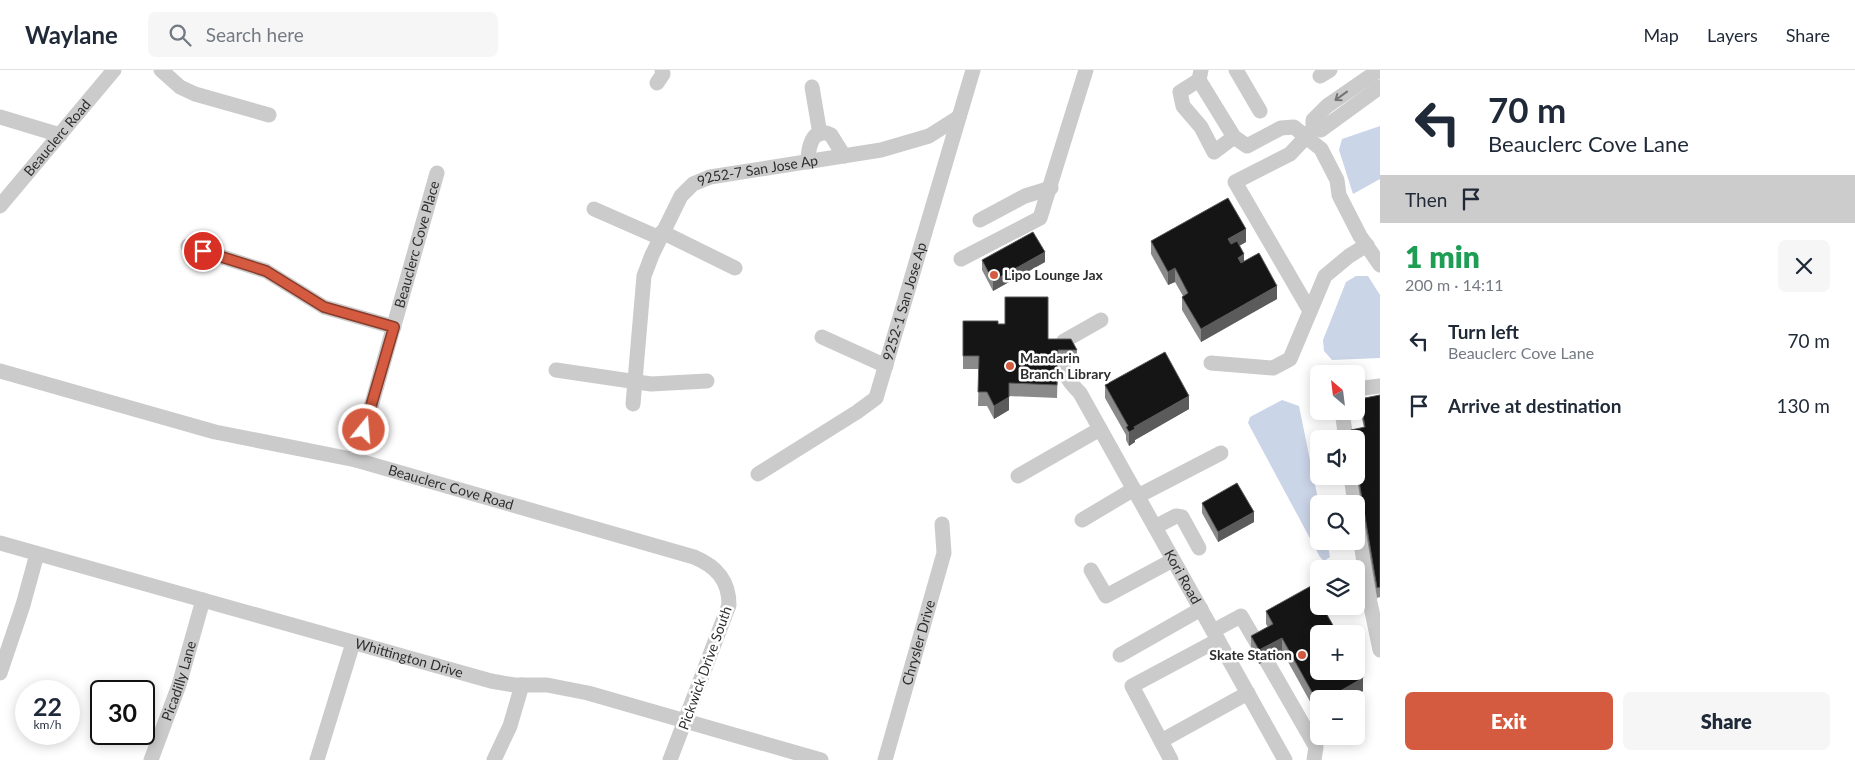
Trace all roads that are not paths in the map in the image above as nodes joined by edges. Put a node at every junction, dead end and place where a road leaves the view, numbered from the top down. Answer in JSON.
{"nodes":[{"id":1,"x":114,"y":70,"type":"edge"},
{"id":2,"x":161,"y":70,"type":"edge"},
{"id":3,"x":973,"y":70,"type":"edge"},
{"id":4,"x":1086,"y":70,"type":"edge"},
{"id":5,"x":1236,"y":70,"type":"edge"},
{"id":6,"x":1379,"y":70,"type":"edge"},
{"id":7,"x":1200,"y":75,"type":"edge"},
{"id":8,"x":1367,"y":83,"type":"edge"},
{"id":9,"x":812,"y":87,"type":"dead end"},
{"id":10,"x":1260,"y":111,"type":"dead end"},
{"id":11,"x":270,"y":115,"type":"dead end"},
{"id":12,"x":0,"y":117,"type":"edge"},
{"id":13,"x":959,"y":117,"type":"junction"},
{"id":14,"x":1310,"y":133,"type":"junction"},
{"id":15,"x":820,"y":134,"type":"junction"},
{"id":16,"x":60,"y":135,"type":"junction"},
{"id":17,"x":1234,"y":137,"type":"junction"},
{"id":18,"x":844,"y":156,"type":"junction"},
{"id":19,"x":808,"y":162,"type":"junction"},
{"id":20,"x":437,"y":173,"type":"dead end"},
{"id":21,"x":1051,"y":188,"type":"junction"},
{"id":22,"x":0,"y":206,"type":"edge"},
{"id":23,"x":594,"y":209,"type":"dead end"},
{"id":24,"x":980,"y":220,"type":"dead end"},
{"id":25,"x":661,"y":235,"type":"junction"},
{"id":26,"x":1367,"y":245,"type":"junction"},
{"id":27,"x":188,"y":246,"type":"dead end"},
{"id":28,"x":961,"y":259,"type":"dead end"},
{"id":29,"x":1380,"y":265,"type":"edge"},
{"id":30,"x":735,"y":268,"type":"dead end"},
{"id":31,"x":1310,"y":311,"type":"junction"},
{"id":32,"x":1101,"y":320,"type":"dead end"},
{"id":33,"x":394,"y":327,"type":"junction"},
{"id":34,"x":822,"y":337,"type":"dead end"},
{"id":35,"x":1211,"y":363,"type":"dead end"},
{"id":36,"x":886,"y":366,"type":"junction"},
{"id":37,"x":556,"y":370,"type":"dead end"},
{"id":38,"x":0,"y":371,"type":"edge"},
{"id":39,"x":707,"y":381,"type":"dead end"},
{"id":40,"x":635,"y":382,"type":"junction"},
{"id":41,"x":1380,"y":386,"type":"edge"},
{"id":42,"x":1365,"y":388,"type":"edge"},
{"id":43,"x":633,"y":404,"type":"dead end"},
{"id":44,"x":1100,"y":428,"type":"junction"},
{"id":45,"x":1221,"y":453,"type":"dead end"},
{"id":46,"x":356,"y":460,"type":"junction"},
{"id":47,"x":758,"y":474,"type":"dead end"},
{"id":48,"x":1018,"y":476,"type":"dead end"},
{"id":49,"x":1136,"y":493,"type":"junction"},
{"id":50,"x":1082,"y":520,"type":"dead end"},
{"id":51,"x":942,"y":524,"type":"dead end"},
{"id":52,"x":1155,"y":526,"type":"junction"},
{"id":53,"x":0,"y":543,"type":"edge"},
{"id":54,"x":1199,"y":548,"type":"dead end"},
{"id":55,"x":1362,"y":550,"type":"edge"},
{"id":56,"x":37,"y":554,"type":"junction"},
{"id":57,"x":1174,"y":560,"type":"junction"},
{"id":58,"x":1091,"y":570,"type":"dead end"},
{"id":59,"x":722,"y":576,"type":"joint"},
{"id":60,"x":203,"y":600,"type":"junction"},
{"id":61,"x":1201,"y":609,"type":"junction"},
{"id":62,"x":1216,"y":636,"type":"junction"},
{"id":63,"x":353,"y":643,"type":"junction"},
{"id":64,"x":1258,"y":645,"type":"edge"},
{"id":65,"x":1380,"y":650,"type":"edge"},
{"id":66,"x":1120,"y":655,"type":"dead end"},
{"id":67,"x":1266,"y":660,"type":"dead end"},
{"id":68,"x":0,"y":673,"type":"edge"},
{"id":69,"x":522,"y":685,"type":"junction"},
{"id":70,"x":1248,"y":693,"type":"junction"},
{"id":71,"x":686,"y":722,"type":"junction"},
{"id":72,"x":1161,"y":741,"type":"junction"},
{"id":73,"x":151,"y":760,"type":"edge"},
{"id":74,"x":317,"y":760,"type":"edge"},
{"id":75,"x":494,"y":760,"type":"edge"},
{"id":76,"x":670,"y":760,"type":"edge"},
{"id":77,"x":821,"y":760,"type":"edge"},
{"id":78,"x":885,"y":760,"type":"edge"},
{"id":79,"x":1171,"y":760,"type":"edge"},
{"id":80,"x":1286,"y":760,"type":"edge"},
{"id":81,"x":1314,"y":760,"type":"edge"}],
"edges":[{"from":1,"to":16,"type":"street","name":"Beauclerc Road"},
{"from":2,"to":11,"type":"street"},
{"from":3,"to":13,"type":"street","name":"9252-1 San Jose Ap"},
{"from":4,"to":21,"type":"street"},
{"from":5,"to":10,"type":"street"},
{"from":6,"to":8,"type":"street"},
{"from":7,"to":17,"type":"street"},
{"from":7,"to":17,"type":"street"},
{"from":8,"to":14,"type":"street"},
{"from":9,"to":15,"type":"street"},
{"from":12,"to":16,"type":"street"},
{"from":13,"to":18,"type":"street","name":"9252-7 San Jose Ap"},
{"from":13,"to":36,"type":"street","name":"9252-1 San Jose Ap"},
{"from":14,"to":17,"type":"street"},
{"from":14,"to":26,"type":"street"},
{"from":14,"to":31,"type":"street"},
{"from":15,"to":18,"type":"street"},
{"from":15,"to":19,"type":"street"},
{"from":16,"to":22,"type":"street","name":"Beauclerc Road"},
{"from":18,"to":19,"type":"street","name":"9252-7 San Jose Ap"},
{"from":19,"to":25,"type":"street","name":"9252-7 San Jose Ap"},
{"from":20,"to":33,"type":"street","name":"Beauclerc Cove Place"},
{"from":21,"to":24,"type":"street"},
{"from":21,"to":28,"type":"street"},
{"from":23,"to":25,"type":"street"},
{"from":25,"to":30,"type":"street"},
{"from":25,"to":40,"type":"street","name":"9252-7 San Jose Ap"},
{"from":26,"to":29,"type":"street"},
{"from":26,"to":31,"type":"street"},
{"from":27,"to":33,"type":"street"},
{"from":31,"to":35,"type":"street"},
{"from":32,"to":44,"type":"street","name":"Kori Road"},
{"from":33,"to":46,"type":"street","name":"Beauclerc Cove Place"},
{"from":34,"to":36,"type":"street"},
{"from":36,"to":47,"type":"street","name":"9252-1 San Jose Ap"},
{"from":37,"to":40,"type":"street"},
{"from":38,"to":46,"type":"street","name":"Beauclerc Cove Road"},
{"from":39,"to":40,"type":"street"},
{"from":40,"to":43,"type":"street","name":"9252-7 San Jose Ap"},
{"from":41,"to":42,"type":"street"},
{"from":44,"to":48,"type":"street"},
{"from":44,"to":49,"type":"street","name":"Kori Road"},
{"from":45,"to":49,"type":"street"},
{"from":46,"to":59,"type":"street","name":"Beauclerc Cove Road"},
{"from":49,"to":50,"type":"street"},
{"from":49,"to":52,"type":"street","name":"Kori Road"},
{"from":51,"to":78,"type":"street","name":"Chrysler Drive"},
{"from":52,"to":54,"type":"street"},
{"from":52,"to":57,"type":"street","name":"Kori Road"},
{"from":53,"to":56,"type":"street","name":"Whittington Drive"},
{"from":55,"to":65,"type":"street"},
{"from":56,"to":60,"type":"street","name":"Whittington Drive"},
{"from":56,"to":68,"type":"street"},
{"from":57,"to":58,"type":"street"},
{"from":57,"to":61,"type":"street","name":"Kori Road"},
{"from":59,"to":71,"type":"street","name":"Pickwick Drive South"},
{"from":60,"to":63,"type":"street","name":"Whittington Drive"},
{"from":60,"to":73,"type":"street","name":"Picadilly Lane"},
{"from":61,"to":62,"type":"street","name":"Kori Road"},
{"from":61,"to":66,"type":"street"},
{"from":62,"to":64,"type":"street"},
{"from":62,"to":70,"type":"street","name":"Kori Road"},
{"from":62,"to":72,"type":"street"},
{"from":63,"to":69,"type":"street","name":"Whittington Drive"},
{"from":63,"to":74,"type":"street"},
{"from":67,"to":81,"type":"street"},
{"from":69,"to":71,"type":"street","name":"Whittington Drive"},
{"from":69,"to":75,"type":"street"},
{"from":70,"to":72,"type":"street"},
{"from":70,"to":80,"type":"street","name":"Kori Road"},
{"from":71,"to":76,"type":"street","name":"Pickwick Drive South"},
{"from":71,"to":77,"type":"street","name":"Whittington Drive"},
{"from":72,"to":79,"type":"street"}]}
